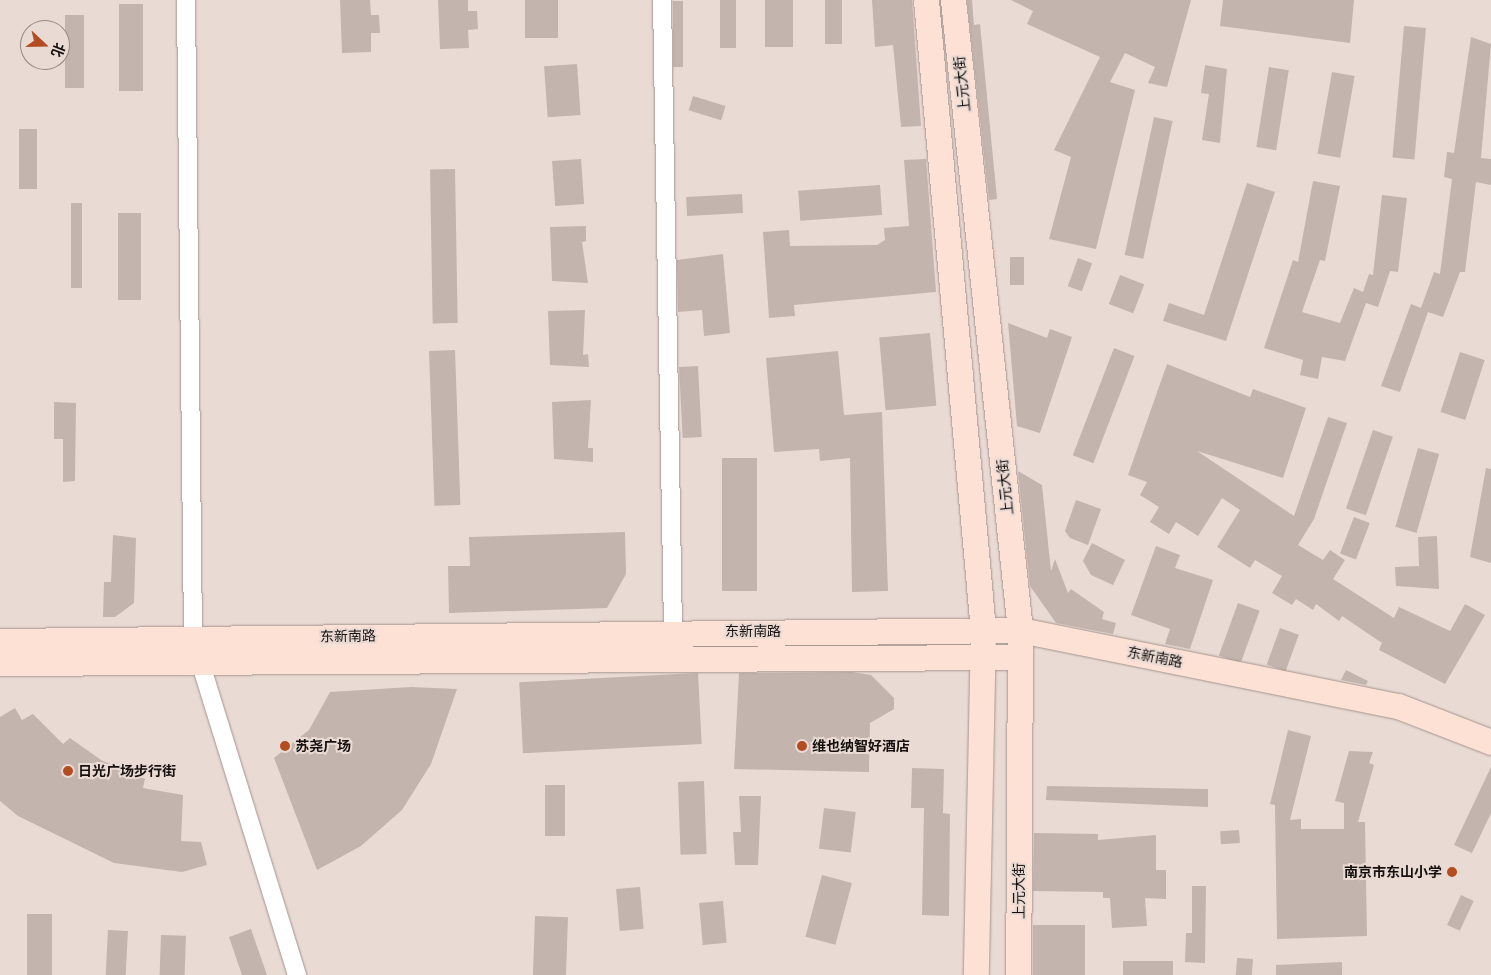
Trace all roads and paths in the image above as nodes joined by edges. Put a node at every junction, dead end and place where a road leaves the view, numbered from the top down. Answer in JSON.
{"nodes":[{"id":1,"x":186,"y":0,"type":"edge"},
{"id":2,"x":662,"y":0,"type":"edge"},
{"id":3,"x":926,"y":0,"type":"edge"},
{"id":4,"x":953,"y":0,"type":"edge"},
{"id":5,"x":983,"y":630,"type":"junction"},
{"id":6,"x":1020,"y":630,"type":"junction"},
{"id":7,"x":673,"y":632,"type":"junction"},
{"id":8,"x":0,"y":642,"type":"edge"},
{"id":9,"x":196,"y":650,"type":"junction"},
{"id":10,"x":983,"y":657,"type":"junction"},
{"id":11,"x":1020,"y":657,"type":"junction"},
{"id":12,"x":0,"y":663,"type":"edge"},
{"id":13,"x":1491,"y":742,"type":"edge"},
{"id":14,"x":298,"y":975,"type":"edge"},
{"id":15,"x":976,"y":975,"type":"edge"},
{"id":16,"x":1018,"y":975,"type":"edge"}],
"edges":[{"from":1,"to":9,"type":"street"},
{"from":2,"to":7,"type":"street"},
{"from":3,"to":5,"type":"main road","name":"上元大街"},
{"from":4,"to":6,"type":"main road","name":"上元大街"},
{"from":5,"to":6,"type":"main road","name":"东新南路"},
{"from":5,"to":7,"type":"main road","name":"东新南路"},
{"from":5,"to":10,"type":"main road","name":"上元大街"},
{"from":6,"to":11,"type":"main road","name":"上元大街"},
{"from":6,"to":13,"type":"main road","name":"东新南路"},
{"from":7,"to":9,"type":"main road","name":"东新南路"},
{"from":8,"to":9,"type":"main road","name":"东新南路"},
{"from":9,"to":10,"type":"main road","name":"东新南路"},
{"from":9,"to":12,"type":"main road","name":"东新南路"},
{"from":9,"to":14,"type":"street"},
{"from":10,"to":11,"type":"main road","name":"东新南路"},
{"from":10,"to":15,"type":"main road","name":"上元大街"},
{"from":11,"to":16,"type":"main road","name":"上元大街"}]}
